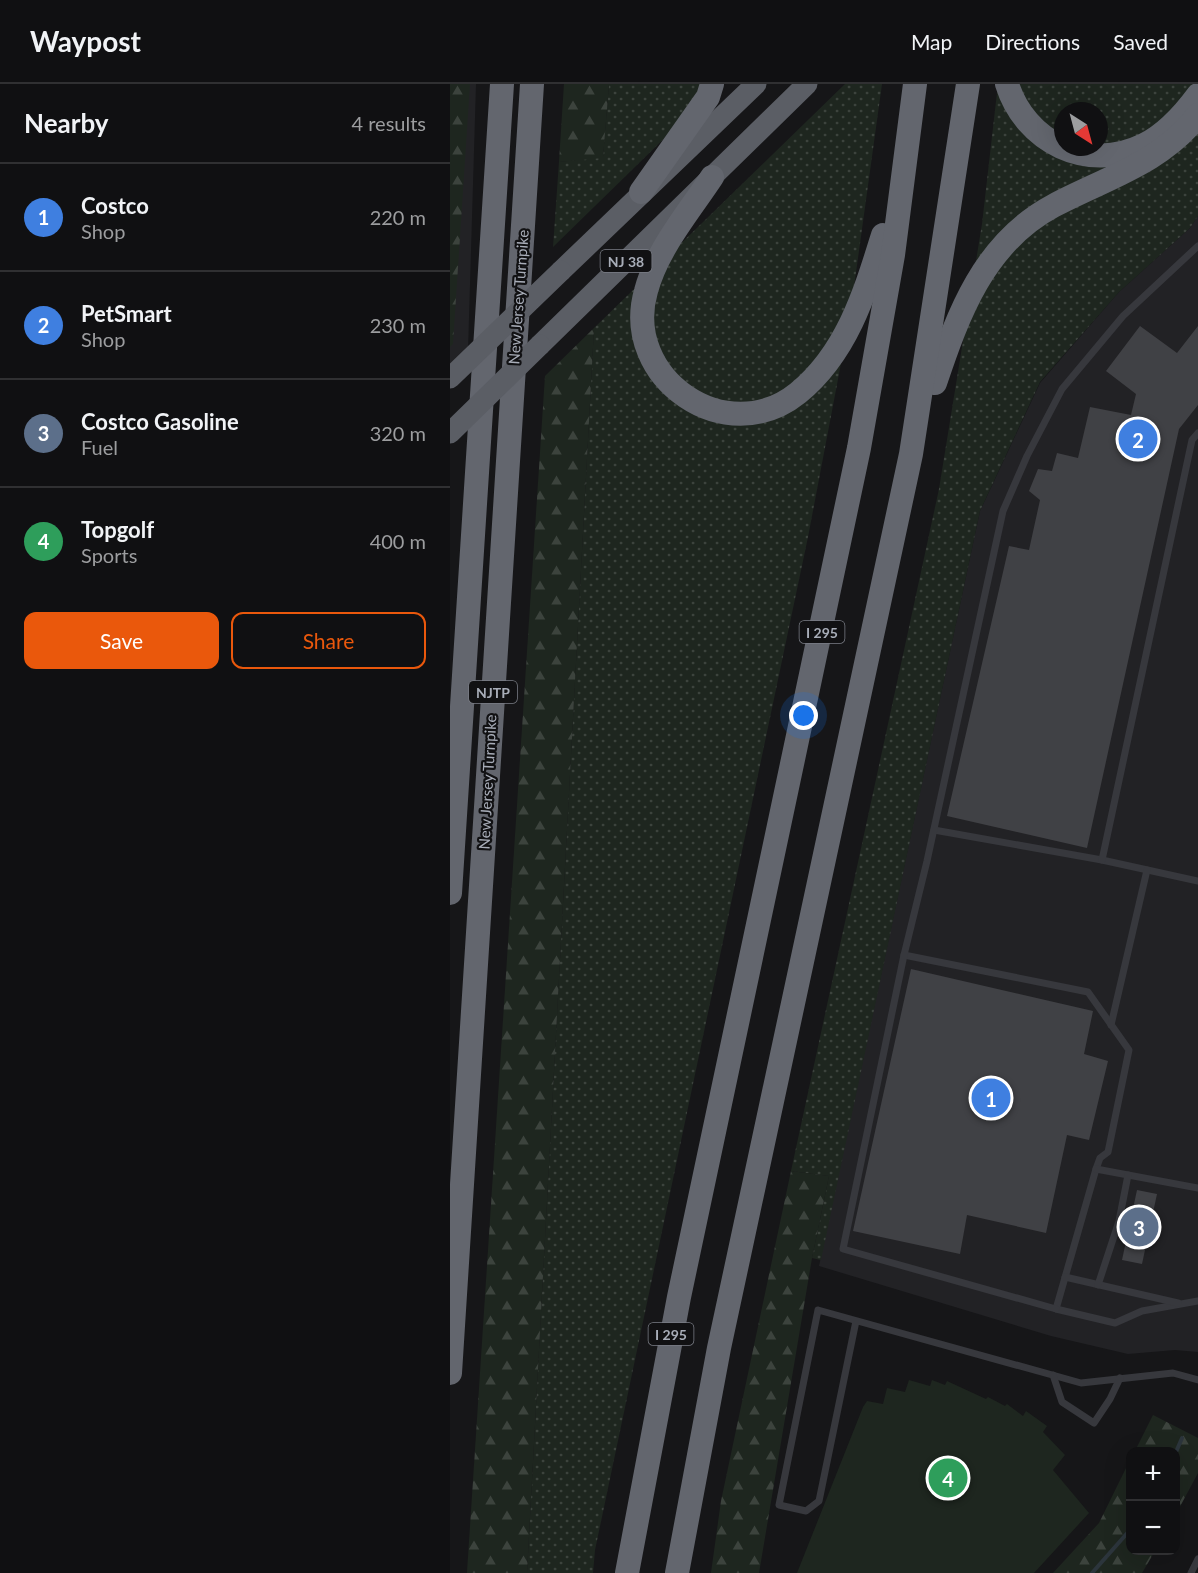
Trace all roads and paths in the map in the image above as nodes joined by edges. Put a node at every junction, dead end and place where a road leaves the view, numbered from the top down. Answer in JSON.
{"nodes":[{"id":1,"x":502,"y":84,"type":"edge"},
{"id":2,"x":532,"y":84,"type":"edge"},
{"id":3,"x":712,"y":84,"type":"edge"},
{"id":4,"x":756,"y":84,"type":"edge"},
{"id":5,"x":807,"y":84,"type":"edge"},
{"id":6,"x":915,"y":84,"type":"edge"},
{"id":7,"x":968,"y":84,"type":"edge"},
{"id":8,"x":1007,"y":84,"type":"edge"},
{"id":9,"x":1198,"y":95,"type":"edge"},
{"id":10,"x":1198,"y":115,"type":"edge"},
{"id":11,"x":906,"y":164,"type":"junction"},
{"id":12,"x":712,"y":177,"type":"junction"},
{"id":13,"x":641,"y":192,"type":"junction"},
{"id":14,"x":1198,"y":246,"type":"edge"},
{"id":15,"x":450,"y":378,"type":"edge"},
{"id":16,"x":450,"y":433,"type":"edge"},
{"id":17,"x":1198,"y":433,"type":"edge"},
{"id":18,"x":911,"y":454,"type":"junction"},
{"id":19,"x":934,"y":830,"type":"junction"},
{"id":20,"x":1102,"y":860,"type":"junction"},
{"id":21,"x":1147,"y":870,"type":"junction"},
{"id":22,"x":1198,"y":881,"type":"edge"},
{"id":23,"x":450,"y":893,"type":"edge"},
{"id":24,"x":904,"y":955,"type":"junction"},
{"id":25,"x":1111,"y":1025,"type":"junction"},
{"id":26,"x":1096,"y":1169,"type":"junction"},
{"id":27,"x":1128,"y":1175,"type":"junction"},
{"id":28,"x":1198,"y":1188,"type":"edge"},
{"id":29,"x":1065,"y":1277,"type":"junction"},
{"id":30,"x":1098,"y":1285,"type":"junction"},
{"id":31,"x":1198,"y":1301,"type":"edge"},
{"id":32,"x":1183,"y":1305,"type":"junction"},
{"id":33,"x":1056,"y":1309,"type":"junction"},
{"id":34,"x":856,"y":1321,"type":"junction"},
{"id":35,"x":450,"y":1373,"type":"edge"},
{"id":36,"x":1053,"y":1375,"type":"junction"},
{"id":37,"x":1120,"y":1378,"type":"junction"},
{"id":38,"x":1198,"y":1380,"type":"edge"},
{"id":39,"x":1198,"y":1559,"type":"edge"},
{"id":40,"x":627,"y":1573,"type":"edge"},
{"id":41,"x":677,"y":1573,"type":"edge"},
{"id":42,"x":1191,"y":1573,"type":"edge"}],
"edges":[{"from":1,"to":23,"type":"highway","name":"New Jersey Turnpike","number":"NJTP"},
{"from":2,"to":35,"type":"highway","name":"New Jersey Turnpike","number":"NJTP"},
{"from":3,"to":13,"type":"highway"},
{"from":4,"to":13,"type":"highway","number":"NJ 38"},
{"from":5,"to":12,"type":"highway","number":"NJ 38"},
{"from":6,"to":11,"type":"highway","number":"I 295"},
{"from":7,"to":18,"type":"highway"},
{"from":8,"to":9,"type":"highway"},
{"from":10,"to":18,"type":"highway"},
{"from":11,"to":12,"type":"highway"},
{"from":11,"to":40,"type":"highway","number":"I 295"},
{"from":12,"to":16,"type":"highway","number":"NJ 38","bridge":true},
{"from":13,"to":15,"type":"highway","number":"NJ 38","bridge":true},
{"from":14,"to":19,"type":"lane"},
{"from":17,"to":20,"type":"lane"},
{"from":18,"to":41,"type":"highway"},
{"from":19,"to":20,"type":"lane"},
{"from":19,"to":24,"type":"lane"},
{"from":20,"to":21,"type":"lane"},
{"from":21,"to":22,"type":"lane"},
{"from":21,"to":25,"type":"lane"},
{"from":24,"to":25,"type":"lane"},
{"from":24,"to":33,"type":"lane"},
{"from":25,"to":26,"type":"lane"},
{"from":26,"to":27,"type":"lane"},
{"from":26,"to":29,"type":"lane"},
{"from":27,"to":28,"type":"lane"},
{"from":27,"to":30,"type":"lane"},
{"from":29,"to":30,"type":"lane"},
{"from":29,"to":33,"type":"lane"},
{"from":30,"to":32,"type":"lane"},
{"from":31,"to":32,"type":"lane"},
{"from":32,"to":33,"type":"lane"},
{"from":34,"to":34,"type":"lane"},
{"from":34,"to":36,"type":"lane"},
{"from":36,"to":37,"type":"lane"},
{"from":36,"to":37,"type":"lane"},
{"from":37,"to":38,"type":"lane"},
{"from":39,"to":42,"type":"lane"}]}
